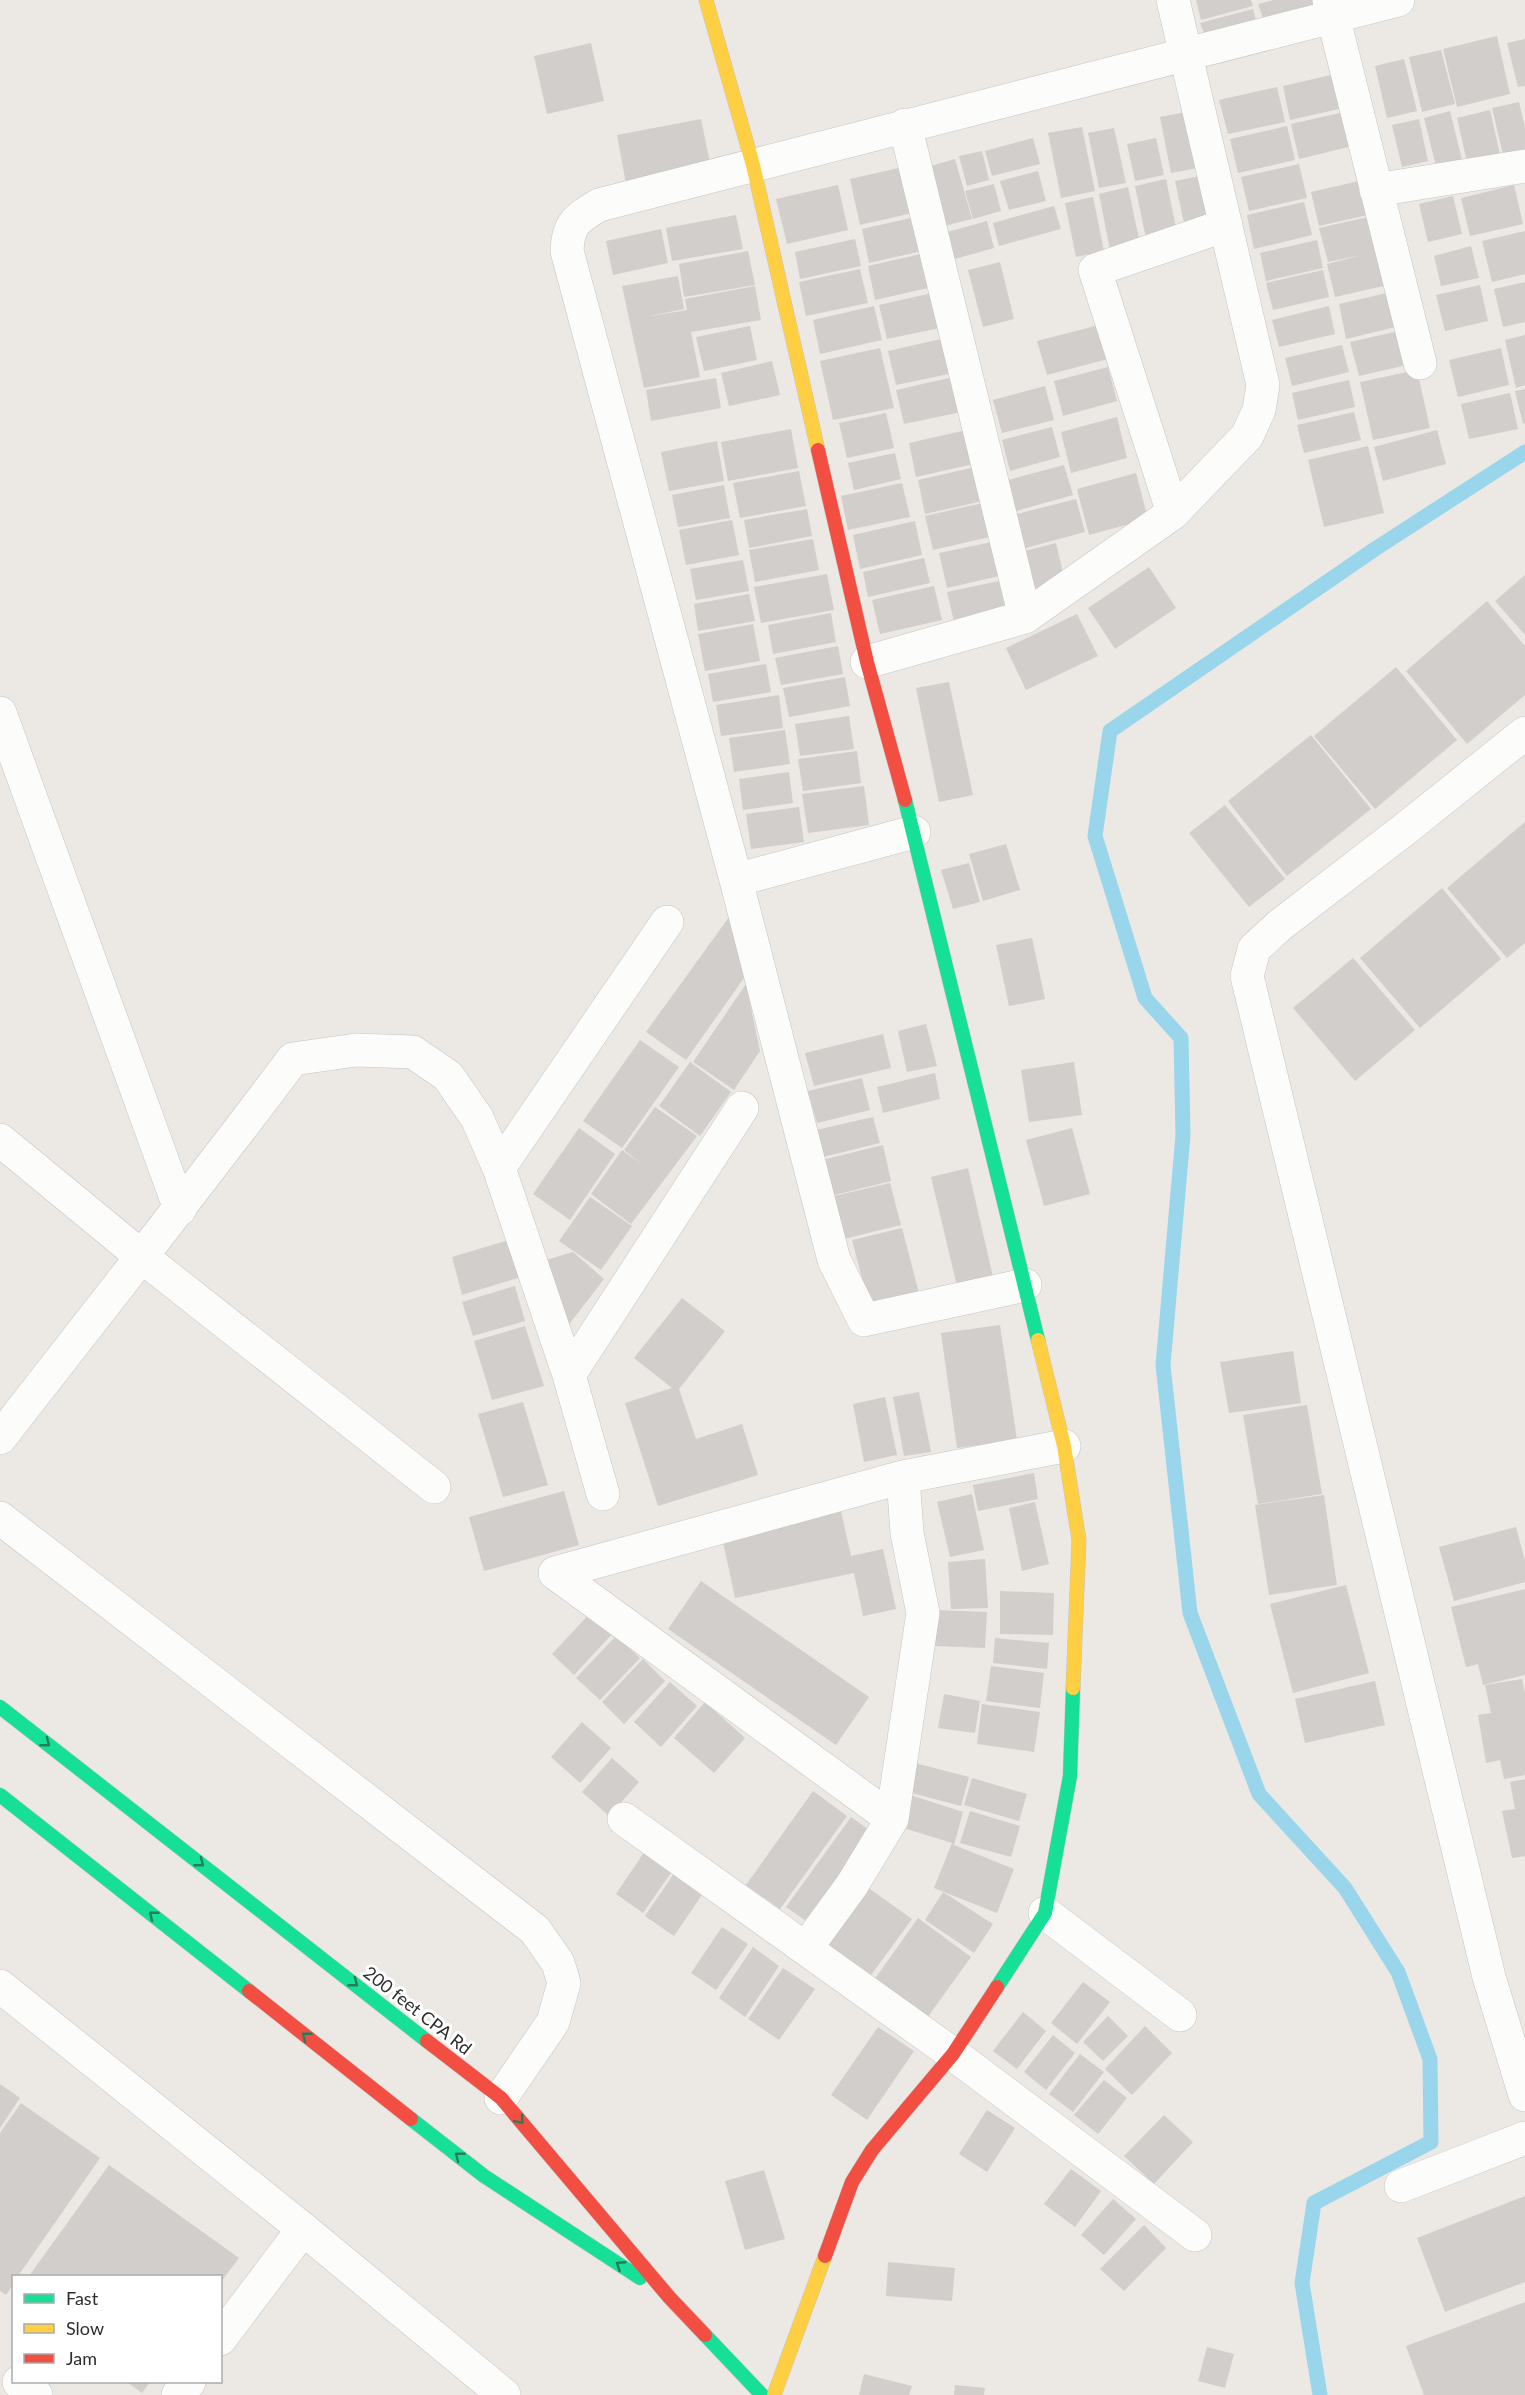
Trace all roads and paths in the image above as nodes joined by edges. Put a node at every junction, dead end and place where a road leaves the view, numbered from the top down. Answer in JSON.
{"nodes":[{"id":1,"x":706,"y":0,"type":"edge"},
{"id":2,"x":1173,"y":0,"type":"edge"},
{"id":3,"x":1398,"y":0,"type":"edge"},
{"id":4,"x":1331,"y":8,"type":"edge"},
{"id":5,"x":1185,"y":54,"type":"junction"},
{"id":6,"x":904,"y":125,"type":"junction"},
{"id":7,"x":753,"y":165,"type":"junction"},
{"id":8,"x":1525,"y":166,"type":"edge"},
{"id":9,"x":1376,"y":190,"type":"junction"},
{"id":10,"x":1226,"y":225,"type":"junction"},
{"id":11,"x":1420,"y":363,"type":"dead end"},
{"id":12,"x":1173,"y":513,"type":"junction"},
{"id":13,"x":1025,"y":617,"type":"junction"},
{"id":14,"x":867,"y":662,"type":"junction"},
{"id":15,"x":0,"y":713,"type":"edge"},
{"id":16,"x":1525,"y":733,"type":"edge"},
{"id":17,"x":914,"y":832,"type":"junction"},
{"id":18,"x":736,"y":880,"type":"junction"},
{"id":19,"x":667,"y":922,"type":"dead end"},
{"id":20,"x":742,"y":1107,"type":"dead end"},
{"id":21,"x":0,"y":1140,"type":"edge"},
{"id":22,"x":499,"y":1168,"type":"junction"},
{"id":23,"x":180,"y":1209,"type":"junction"},
{"id":24,"x":141,"y":1256,"type":"junction"},
{"id":25,"x":1025,"y":1285,"type":"junction"},
{"id":26,"x":569,"y":1375,"type":"junction"},
{"id":27,"x":0,"y":1438,"type":"edge"},
{"id":28,"x":1064,"y":1446,"type":"junction"},
{"id":29,"x":903,"y":1477,"type":"junction"},
{"id":30,"x":434,"y":1487,"type":"dead end"},
{"id":31,"x":603,"y":1494,"type":"dead end"},
{"id":32,"x":0,"y":1518,"type":"edge"},
{"id":33,"x":0,"y":1707,"type":"edge"},
{"id":34,"x":0,"y":1794,"type":"edge"},
{"id":35,"x":624,"y":1819,"type":"dead end"},
{"id":36,"x":892,"y":1820,"type":"junction"},
{"id":37,"x":1045,"y":1913,"type":"junction"},
{"id":38,"x":806,"y":1948,"type":"junction"},
{"id":39,"x":0,"y":1986,"type":"edge"},
{"id":40,"x":1180,"y":2015,"type":"dead end"},
{"id":41,"x":953,"y":2054,"type":"junction"},
{"id":42,"x":1525,"y":2095,"type":"edge"},
{"id":43,"x":501,"y":2098,"type":"junction"},
{"id":44,"x":1525,"y":2138,"type":"edge"},
{"id":45,"x":1401,"y":2186,"type":"dead end"},
{"id":46,"x":303,"y":2229,"type":"junction"},
{"id":47,"x":1195,"y":2235,"type":"dead end"},
{"id":48,"x":669,"y":2297,"type":"junction"},
{"id":49,"x":222,"y":2336,"type":"edge"},
{"id":50,"x":0,"y":2367,"type":"edge"},
{"id":51,"x":12,"y":2376,"type":"edge"},
{"id":52,"x":19,"y":2383,"type":"edge"},
{"id":53,"x":188,"y":2383,"type":"edge"},
{"id":54,"x":36,"y":2395,"type":"edge"},
{"id":55,"x":178,"y":2395,"type":"edge"},
{"id":56,"x":504,"y":2395,"type":"edge"},
{"id":57,"x":762,"y":2395,"type":"edge"},
{"id":58,"x":774,"y":2395,"type":"edge"}],
"edges":[{"from":1,"to":7,"type":"street"},
{"from":2,"to":5,"type":"street"},
{"from":3,"to":4,"type":"street"},
{"from":4,"to":5,"type":"street"},
{"from":4,"to":9,"type":"street"},
{"from":5,"to":6,"type":"street"},
{"from":5,"to":10,"type":"street"},
{"from":6,"to":7,"type":"street"},
{"from":6,"to":13,"type":"street"},
{"from":7,"to":14,"type":"street"},
{"from":7,"to":18,"type":"street"},
{"from":8,"to":9,"type":"street"},
{"from":9,"to":11,"type":"street"},
{"from":10,"to":12,"type":"street"},
{"from":10,"to":12,"type":"street"},
{"from":12,"to":13,"type":"street"},
{"from":13,"to":14,"type":"street"},
{"from":14,"to":17,"type":"street"},
{"from":15,"to":23,"type":"street"},
{"from":16,"to":42,"type":"street"},
{"from":17,"to":18,"type":"street"},
{"from":17,"to":25,"type":"street"},
{"from":18,"to":25,"type":"street"},
{"from":19,"to":22,"type":"street"},
{"from":20,"to":26,"type":"street"},
{"from":21,"to":24,"type":"street"},
{"from":22,"to":23,"type":"street"},
{"from":22,"to":26,"type":"street"},
{"from":23,"to":24,"type":"street"},
{"from":24,"to":27,"type":"street"},
{"from":24,"to":30,"type":"street"},
{"from":25,"to":28,"type":"street"},
{"from":26,"to":31,"type":"street"},
{"from":28,"to":29,"type":"street"},
{"from":28,"to":37,"type":"street"},
{"from":29,"to":36,"type":"street"},
{"from":29,"to":36,"type":"street"},
{"from":32,"to":43,"type":"street"},
{"from":33,"to":43,"type":"street","name":"200 feet CPA Rd","one_way":true},
{"from":48,"to":34,"type":"street","one_way":true},
{"from":35,"to":38,"type":"street"},
{"from":36,"to":38,"type":"street"},
{"from":37,"to":40,"type":"street"},
{"from":37,"to":41,"type":"street"},
{"from":38,"to":41,"type":"street"},
{"from":39,"to":46,"type":"street"},
{"from":41,"to":47,"type":"street"},
{"from":41,"to":58,"type":"street"},
{"from":43,"to":48,"type":"street","name":"200 feet CPA Rd","one_way":true},
{"from":44,"to":45,"type":"street"},
{"from":46,"to":49,"type":"street"},
{"from":46,"to":56,"type":"street"},
{"from":48,"to":57,"type":"street","name":"200 feet CPA Rd"},
{"from":50,"to":51,"type":"street"},
{"from":52,"to":54,"type":"street"},
{"from":53,"to":55,"type":"street"}]}
